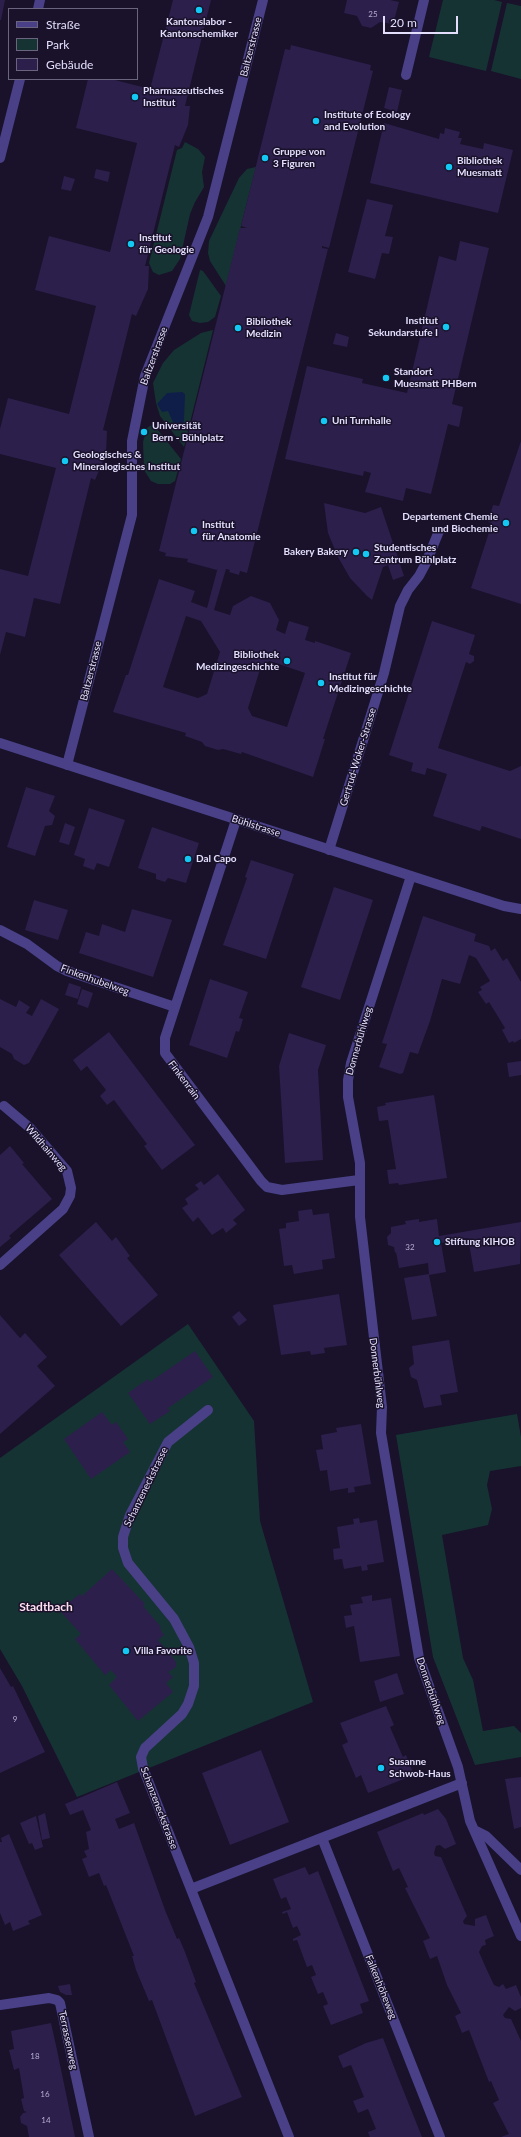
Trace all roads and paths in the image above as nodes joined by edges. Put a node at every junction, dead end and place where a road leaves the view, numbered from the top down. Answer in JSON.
{"nodes":[{"id":1,"x":263,"y":0,"type":"edge"},
{"id":2,"x":424,"y":0,"type":"edge"},
{"id":3,"x":406,"y":75,"type":"dead end"},
{"id":4,"x":20,"y":80,"type":"edge"},
{"id":5,"x":0,"y":158,"type":"edge"},
{"id":6,"x":439,"y":531,"type":"dead end"},
{"id":7,"x":0,"y":743,"type":"edge"},
{"id":8,"x":67,"y":765,"type":"junction"},
{"id":9,"x":236,"y":820,"type":"junction"},
{"id":10,"x":329,"y":850,"type":"junction"},
{"id":11,"x":411,"y":876,"type":"junction"},
{"id":12,"x":516,"y":909,"type":"edge"},
{"id":13,"x":521,"y":914,"type":"edge"},
{"id":14,"x":0,"y":930,"type":"edge"},
{"id":15,"x":175,"y":1007,"type":"junction"},
{"id":16,"x":4,"y":1106,"type":"dead end"},
{"id":17,"x":359,"y":1180,"type":"junction"},
{"id":18,"x":0,"y":1265,"type":"edge"},
{"id":19,"x":208,"y":1410,"type":"dead end"},
{"id":20,"x":462,"y":1783,"type":"junction"},
{"id":21,"x":474,"y":1830,"type":"junction"},
{"id":22,"x":322,"y":1838,"type":"junction"},
{"id":23,"x":521,"y":1870,"type":"edge"},
{"id":24,"x":191,"y":1889,"type":"junction"},
{"id":25,"x":521,"y":1936,"type":"edge"},
{"id":26,"x":0,"y":2005,"type":"edge"},
{"id":27,"x":88,"y":2137,"type":"edge"},
{"id":28,"x":289,"y":2137,"type":"edge"},
{"id":29,"x":440,"y":2137,"type":"edge"}],
"edges":[{"from":1,"to":8,"type":"street","name":"Baltzerstrasse"},
{"from":2,"to":3,"type":"street"},
{"from":4,"to":5,"type":"street"},
{"from":6,"to":10,"type":"street","name":"Gertrud-Woker-Strasse"},
{"from":7,"to":8,"type":"street","name":"Bühlstrasse"},
{"from":8,"to":9,"type":"street","name":"Bühlstrasse"},
{"from":9,"to":10,"type":"street","name":"Bühlstrasse"},
{"from":9,"to":15,"type":"street","name":"Finkenrain"},
{"from":10,"to":11,"type":"street","name":"Bühlstrasse"},
{"from":11,"to":12,"type":"street","name":"Bühlstrasse"},
{"from":11,"to":17,"type":"street","name":"Donnerbühlweg"},
{"from":12,"to":13,"type":"street","name":"Bühlstrasse"},
{"from":14,"to":15,"type":"street","name":"Finkenhubelweg"},
{"from":15,"to":17,"type":"street","name":"Finkenrain"},
{"from":16,"to":18,"type":"street","name":"Wildhainweg"},
{"from":17,"to":20,"type":"street","name":"Donnerbühlweg"},
{"from":19,"to":24,"type":"street","name":"Schanzeneckstrasse"},
{"from":20,"to":21,"type":"street","name":"Donnerbühlweg"},
{"from":20,"to":22,"type":"street"},
{"from":21,"to":23,"type":"street"},
{"from":21,"to":25,"type":"street"},
{"from":22,"to":24,"type":"street"},
{"from":22,"to":29,"type":"street","name":"Falkenhöheweg"},
{"from":24,"to":28,"type":"street","name":"Schanzeneckstrasse"},
{"from":26,"to":27,"type":"street","name":"Terrassenweg"}]}
